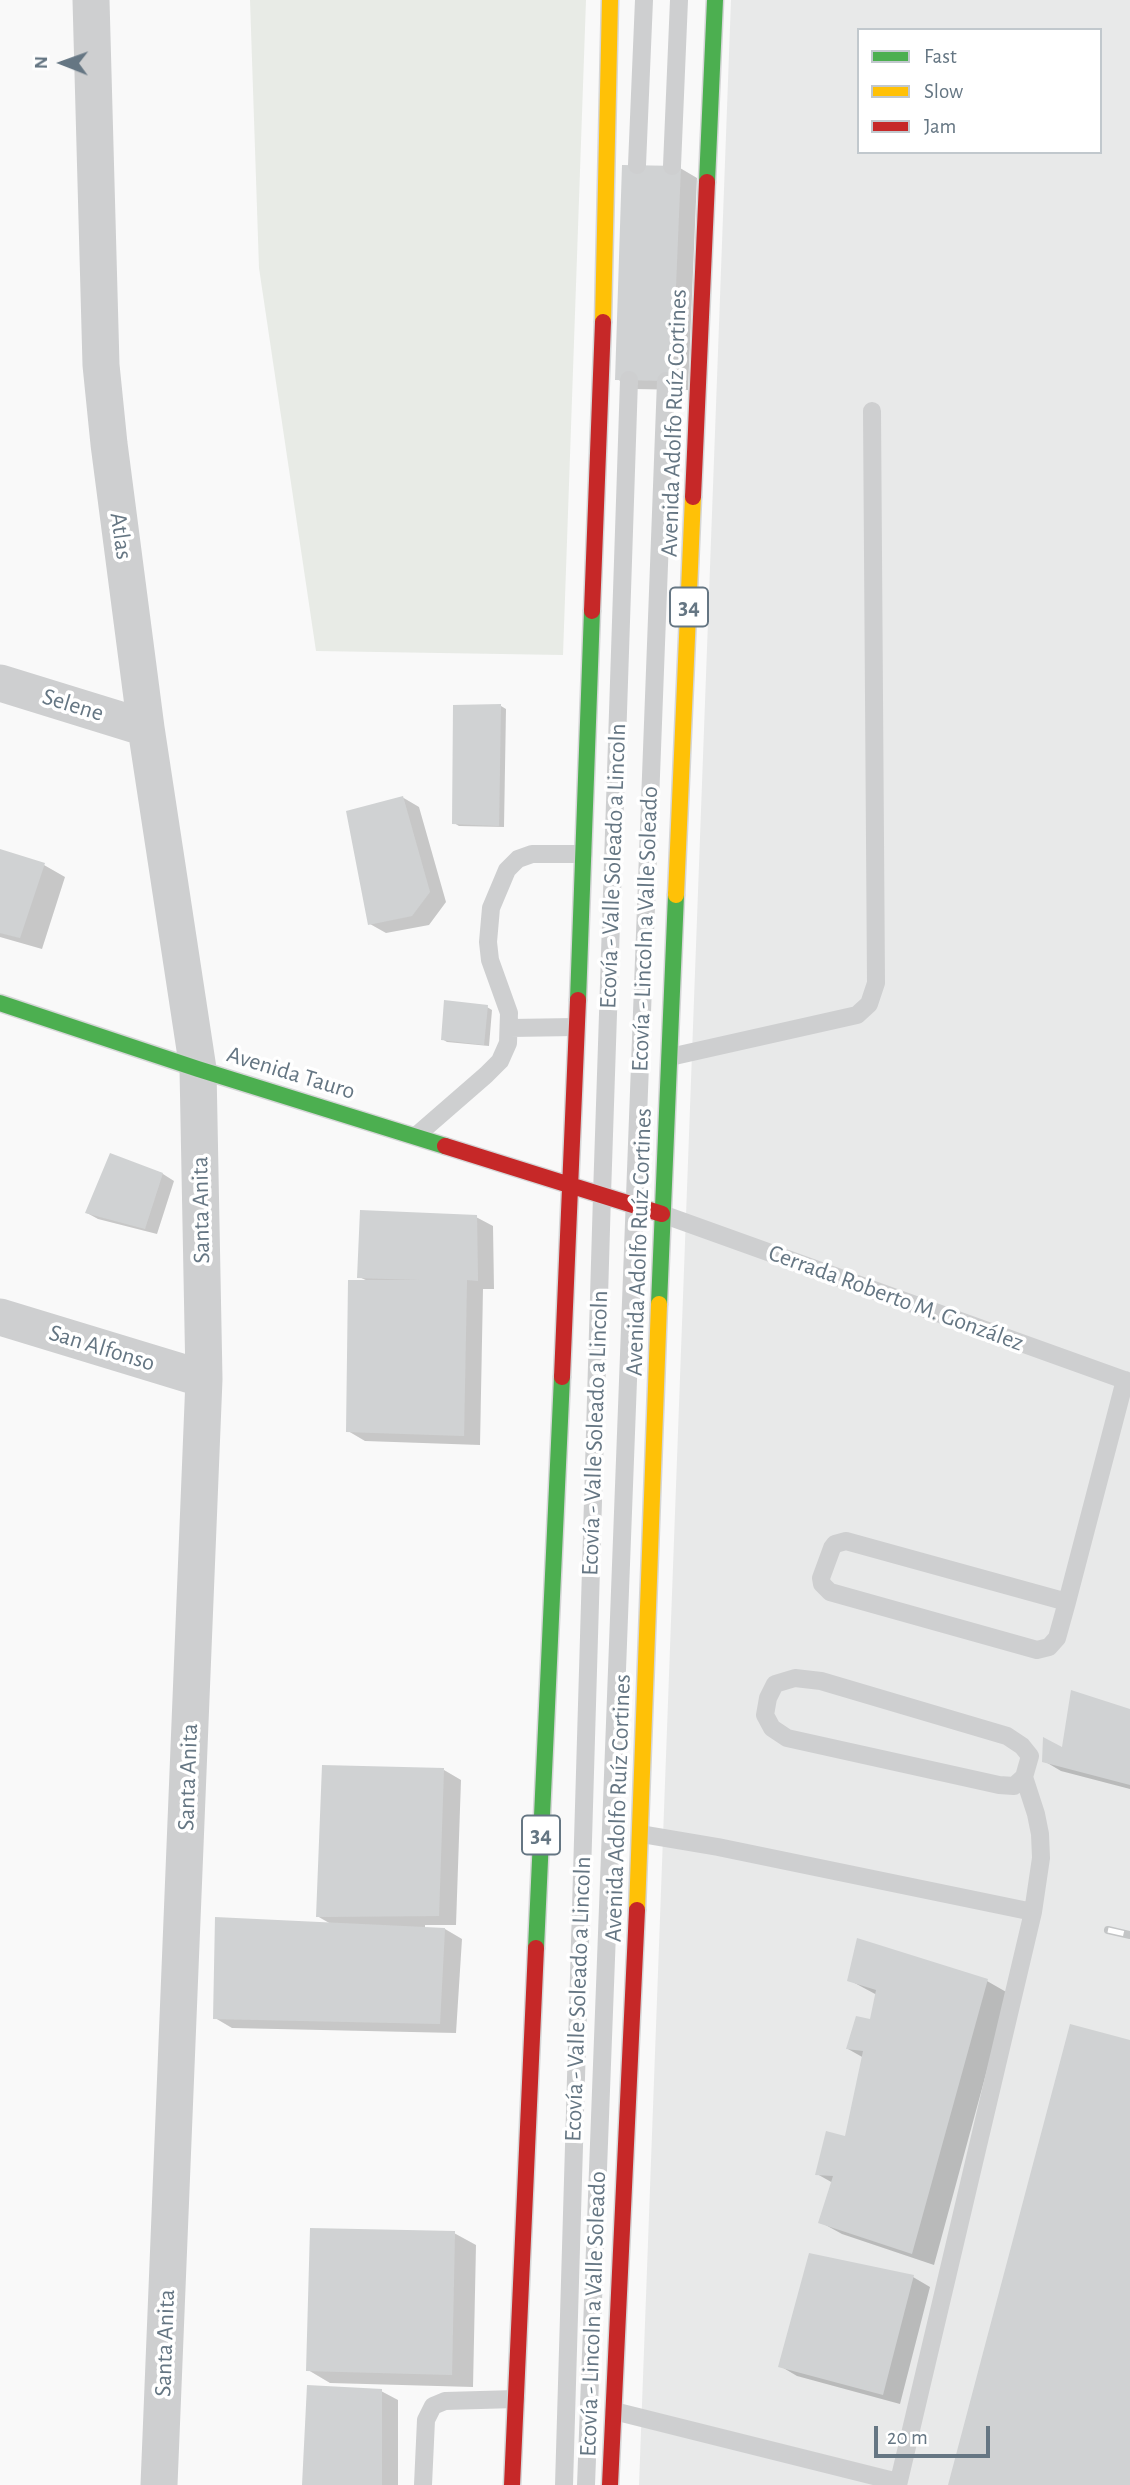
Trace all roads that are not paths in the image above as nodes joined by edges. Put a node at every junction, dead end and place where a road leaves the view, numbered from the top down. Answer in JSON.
{"nodes":[{"id":1,"x":91,"y":0,"type":"edge"},
{"id":2,"x":610,"y":0,"type":"edge"},
{"id":3,"x":645,"y":0,"type":"edge"},
{"id":4,"x":679,"y":0,"type":"edge"},
{"id":5,"x":715,"y":0,"type":"edge"},
{"id":6,"x":638,"y":165,"type":"dead end"},
{"id":7,"x":673,"y":166,"type":"dead end"},
{"id":8,"x":629,"y":380,"type":"dead end"},
{"id":9,"x":666,"y":381,"type":"dead end"},
{"id":10,"x":872,"y":411,"type":"dead end"},
{"id":11,"x":0,"y":683,"type":"edge"},
{"id":12,"x":146,"y":728,"type":"junction"},
{"id":13,"x":583,"y":854,"type":"junction"},
{"id":14,"x":0,"y":1003,"type":"edge"},
{"id":15,"x":576,"y":1027,"type":"junction"},
{"id":16,"x":510,"y":1028,"type":"junction"},
{"id":17,"x":670,"y":1057,"type":"junction"},
{"id":18,"x":198,"y":1069,"type":"junction"},
{"id":19,"x":416,"y":1135,"type":"junction"},
{"id":20,"x":570,"y":1184,"type":"junction"},
{"id":21,"x":602,"y":1195,"type":"junction"},
{"id":22,"x":635,"y":1205,"type":"junction"},
{"id":23,"x":663,"y":1214,"type":"junction"},
{"id":24,"x":0,"y":1317,"type":"edge"},
{"id":25,"x":204,"y":1379,"type":"junction"},
{"id":26,"x":1128,"y":1381,"type":"edge"},
{"id":27,"x":1068,"y":1602,"type":"junction"},
{"id":28,"x":1024,"y":1777,"type":"junction"},
{"id":29,"x":641,"y":1834,"type":"junction"},
{"id":30,"x":1033,"y":1912,"type":"junction"},
{"id":31,"x":516,"y":2399,"type":"junction"},
{"id":32,"x":614,"y":2412,"type":"junction"},
{"id":33,"x":898,"y":2484,"type":"edge"},
{"id":34,"x":159,"y":2485,"type":"edge"},
{"id":35,"x":424,"y":2485,"type":"edge"},
{"id":36,"x":512,"y":2485,"type":"edge"},
{"id":37,"x":564,"y":2485,"type":"edge"},
{"id":38,"x":586,"y":2485,"type":"edge"},
{"id":39,"x":610,"y":2485,"type":"edge"}],
"edges":[{"from":1,"to":12,"type":"street","name":"Atlas"},
{"from":2,"to":13,"type":"main road","number":"34"},
{"from":3,"to":6,"type":"lane"},
{"from":4,"to":7,"type":"lane"},
{"from":5,"to":17,"type":"main road","name":"Avenida Adolfo Ruíz Cortines","number":"34"},
{"from":8,"to":21,"type":"lane","name":"Ecovía - Valle Soleado a Lincoln"},
{"from":9,"to":22,"type":"lane","name":"Ecovía - Lincoln a Valle Soleado"},
{"from":10,"to":17,"type":"lane"},
{"from":11,"to":12,"type":"street","name":"Selene"},
{"from":12,"to":18,"type":"street","name":"Atlas"},
{"from":13,"to":15,"type":"main road","number":"34"},
{"from":13,"to":16,"type":"lane"},
{"from":14,"to":18,"type":"main road","name":"Avenida Tauro"},
{"from":15,"to":16,"type":"lane"},
{"from":15,"to":20,"type":"main road","number":"34"},
{"from":16,"to":19,"type":"lane"},
{"from":17,"to":23,"type":"main road","name":"Avenida Adolfo Ruíz Cortines","number":"34"},
{"from":18,"to":19,"type":"main road","name":"Avenida Tauro"},
{"from":18,"to":25,"type":"street","name":"Santa Anita"},
{"from":19,"to":20,"type":"main road","name":"Avenida Tauro"},
{"from":20,"to":21,"type":"main road","name":"Avenida Tauro"},
{"from":20,"to":31,"type":"main road","number":"34"},
{"from":21,"to":22,"type":"main road","name":"Avenida Tauro"},
{"from":21,"to":37,"type":"lane","name":"Ecovía - Valle Soleado a Lincoln"},
{"from":22,"to":23,"type":"main road","name":"Avenida Tauro"},
{"from":22,"to":38,"type":"lane","name":"Ecovía - Lincoln a Valle Soleado"},
{"from":23,"to":26,"type":"lane","name":"Cerrada Roberto M. González"},
{"from":23,"to":29,"type":"main road","name":"Avenida Adolfo Ruíz Cortines","number":"34"},
{"from":24,"to":25,"type":"street","name":"San Alfonso"},
{"from":25,"to":34,"type":"street","name":"Santa Anita"},
{"from":26,"to":27,"type":"lane"},
{"from":27,"to":27,"type":"lane"},
{"from":28,"to":28,"type":"lane"},
{"from":28,"to":30,"type":"lane"},
{"from":29,"to":30,"type":"lane"},
{"from":29,"to":32,"type":"main road","name":"Avenida Adolfo Ruíz Cortines","number":"34"},
{"from":30,"to":33,"type":"lane"},
{"from":31,"to":35,"type":"lane"},
{"from":31,"to":36,"type":"main road","number":"34"},
{"from":32,"to":33,"type":"lane"},
{"from":32,"to":39,"type":"main road","name":"Avenida Adolfo Ruíz Cortines","number":"34"}]}
